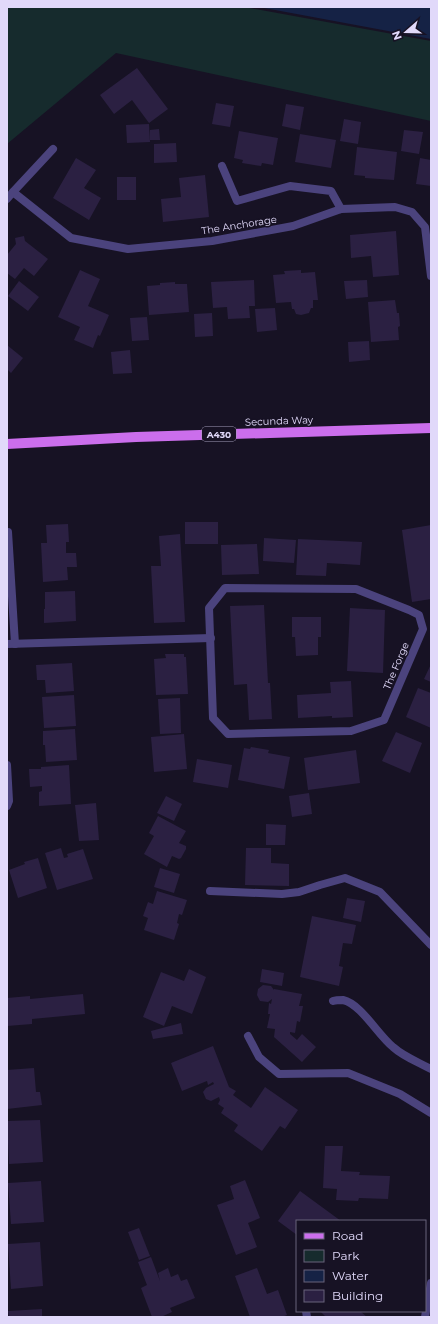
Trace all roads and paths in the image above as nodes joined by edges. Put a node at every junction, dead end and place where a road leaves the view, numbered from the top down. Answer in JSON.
{"nodes":[{"id":1,"x":53,"y":149,"type":"dead end"},
{"id":2,"x":222,"y":166,"type":"dead end"},
{"id":3,"x":13,"y":192,"type":"junction"},
{"id":4,"x":7,"y":199,"type":"edge"},
{"id":5,"x":341,"y":209,"type":"junction"},
{"id":6,"x":431,"y":276,"type":"edge"},
{"id":7,"x":431,"y":428,"type":"edge"},
{"id":8,"x":7,"y":444,"type":"edge"},
{"id":9,"x":8,"y":532,"type":"dead end"},
{"id":10,"x":211,"y":638,"type":"junction"},
{"id":11,"x":11,"y":644,"type":"edge"},
{"id":12,"x":7,"y":765,"type":"edge"},
{"id":13,"x":7,"y":806,"type":"edge"},
{"id":14,"x":210,"y":891,"type":"dead end"},
{"id":15,"x":431,"y":945,"type":"edge"},
{"id":16,"x":334,"y":1001,"type":"dead end"},
{"id":17,"x":248,"y":1036,"type":"dead end"},
{"id":18,"x":431,"y":1069,"type":"edge"},
{"id":19,"x":431,"y":1113,"type":"edge"},
{"id":20,"x":431,"y":1283,"type":"edge"},
{"id":21,"x":426,"y":1311,"type":"edge"}],
"edges":[{"from":1,"to":3,"type":"street"},
{"from":2,"to":5,"type":"street"},
{"from":3,"to":4,"type":"street"},
{"from":3,"to":5,"type":"street","name":"The Anchorage"},
{"from":5,"to":6,"type":"street","name":"The Anchorage"},
{"from":7,"to":8,"type":"main road","name":"Secunda Way","number":"A430"},
{"from":9,"to":11,"type":"street"},
{"from":10,"to":10,"type":"street","name":"The Forge"},
{"from":10,"to":11,"type":"street"},
{"from":12,"to":13,"type":"street"},
{"from":14,"to":15,"type":"street"},
{"from":16,"to":18,"type":"street"},
{"from":17,"to":19,"type":"street"},
{"from":20,"to":21,"type":"street"}]}
